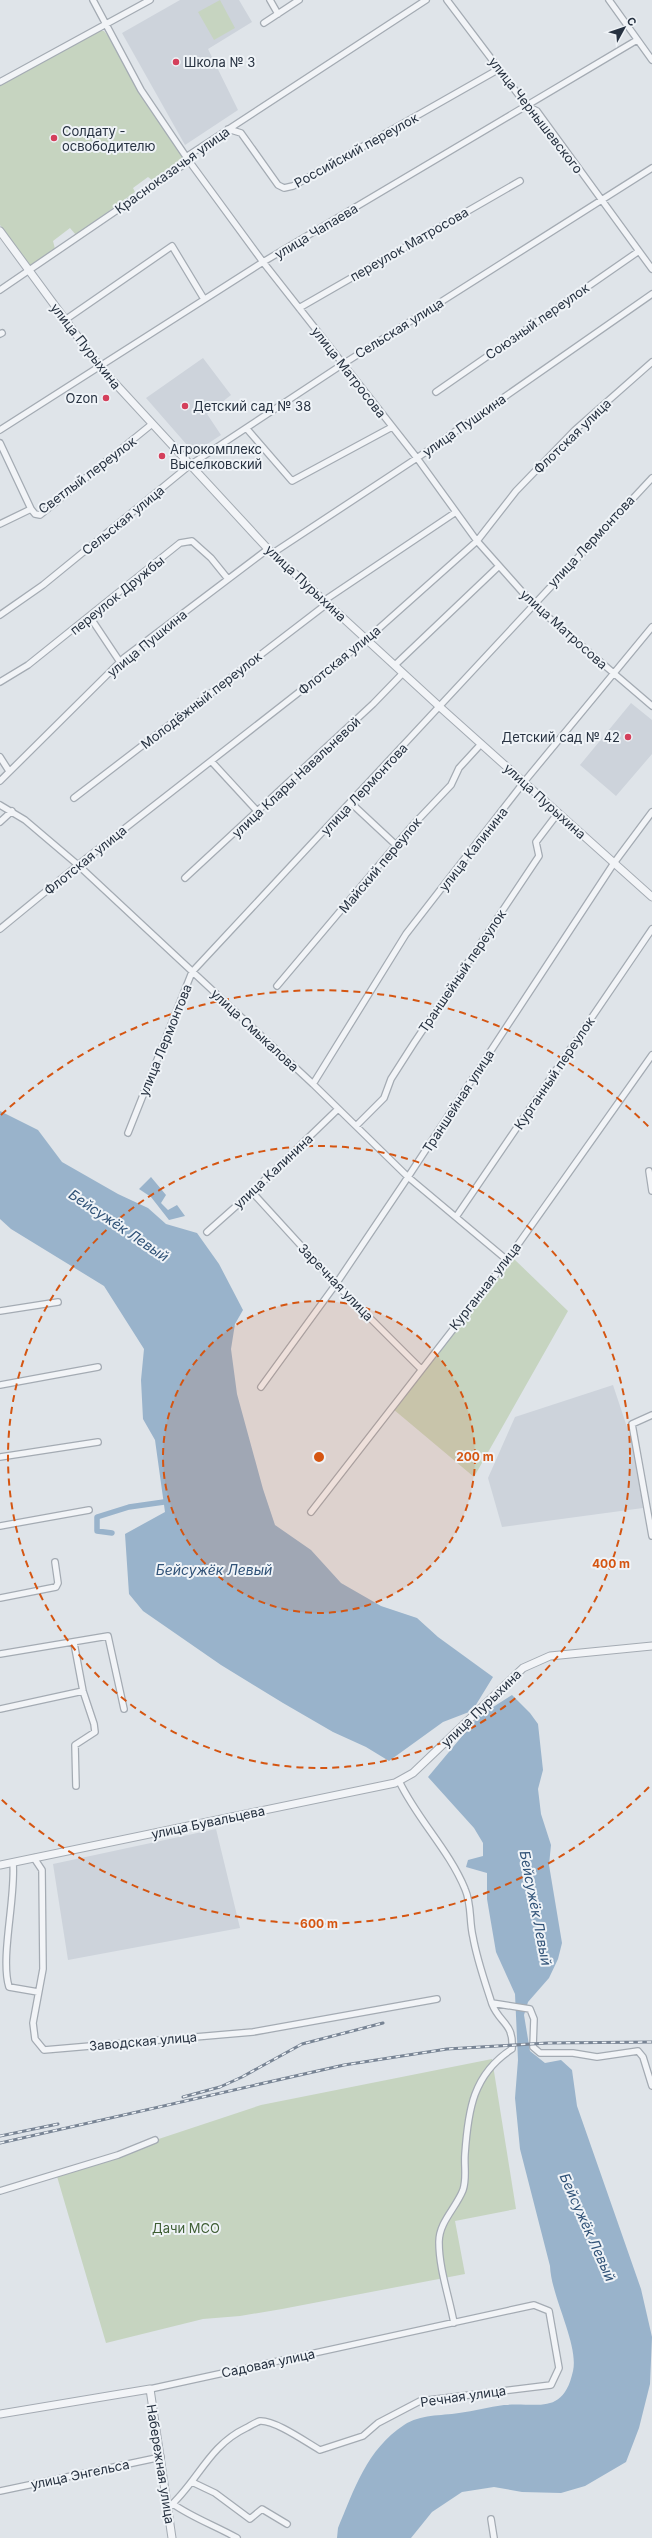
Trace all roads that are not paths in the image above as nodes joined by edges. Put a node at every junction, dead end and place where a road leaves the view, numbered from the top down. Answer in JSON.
{"nodes":[{"id":1,"x":93,"y":0,"type":"edge"},
{"id":2,"x":150,"y":0,"type":"edge"},
{"id":3,"x":270,"y":0,"type":"edge"},
{"id":4,"x":299,"y":0,"type":"edge"},
{"id":5,"x":426,"y":0,"type":"edge"},
{"id":6,"x":447,"y":0,"type":"edge"},
{"id":7,"x":609,"y":0,"type":"edge"},
{"id":8,"x":278,"y":14,"type":"junction"},
{"id":9,"x":264,"y":23,"type":"dead end"},
{"id":10,"x":105,"y":26,"type":"junction"},
{"id":11,"x":637,"y":40,"type":"junction"},
{"id":12,"x":652,"y":60,"type":"edge"},
{"id":13,"x":499,"y":69,"type":"junction"},
{"id":14,"x":0,"y":82,"type":"edge"},
{"id":15,"x":527,"y":106,"type":"junction"},
{"id":16,"x":228,"y":130,"type":"junction"},
{"id":17,"x":189,"y":162,"type":"junction"},
{"id":18,"x":652,"y":168,"type":"edge"},
{"id":19,"x":520,"y":181,"type":"dead end"},
{"id":20,"x":602,"y":199,"type":"junction"},
{"id":21,"x":0,"y":231,"type":"edge"},
{"id":22,"x":639,"y":251,"type":"junction"},
{"id":23,"x":263,"y":262,"type":"junction"},
{"id":24,"x":652,"y":269,"type":"edge"},
{"id":25,"x":29,"y":271,"type":"junction"},
{"id":26,"x":0,"y":290,"type":"edge"},
{"id":27,"x":652,"y":294,"type":"edge"},
{"id":28,"x":204,"y":299,"type":"junction"},
{"id":29,"x":299,"y":308,"type":"junction"},
{"id":30,"x":65,"y":320,"type":"junction"},
{"id":31,"x":652,"y":362,"type":"edge"},
{"id":32,"x":343,"y":364,"type":"junction"},
{"id":33,"x":100,"y":368,"type":"junction"},
{"id":34,"x":436,"y":392,"type":"dead end"},
{"id":35,"x":152,"y":424,"type":"junction"},
{"id":36,"x":392,"y":427,"type":"junction"},
{"id":37,"x":247,"y":429,"type":"junction"},
{"id":38,"x":0,"y":430,"type":"edge"},
{"id":39,"x":0,"y":443,"type":"edge"},
{"id":40,"x":416,"y":458,"type":"junction"},
{"id":41,"x":190,"y":465,"type":"junction"},
{"id":42,"x":652,"y":478,"type":"edge"},
{"id":43,"x":31,"y":509,"type":"junction"},
{"id":44,"x":456,"y":512,"type":"junction"},
{"id":45,"x":0,"y":524,"type":"edge"},
{"id":46,"x":477,"y":541,"type":"junction"},
{"id":47,"x":270,"y":551,"type":"junction"},
{"id":48,"x":499,"y":566,"type":"junction"},
{"id":49,"x":228,"y":579,"type":"junction"},
{"id":50,"x":327,"y":601,"type":"junction"},
{"id":51,"x":533,"y":604,"type":"junction"},
{"id":52,"x":0,"y":615,"type":"edge"},
{"id":53,"x":90,"y":617,"type":"junction"},
{"id":54,"x":652,"y":627,"type":"edge"},
{"id":55,"x":367,"y":639,"type":"junction"},
{"id":56,"x":120,"y":662,"type":"junction"},
{"id":57,"x":395,"y":665,"type":"junction"},
{"id":58,"x":403,"y":673,"type":"junction"},
{"id":59,"x":614,"y":673,"type":"junction"},
{"id":60,"x":0,"y":682,"type":"edge"},
{"id":61,"x":652,"y":706,"type":"edge"},
{"id":62,"x":441,"y":708,"type":"junction"},
{"id":63,"x":481,"y":744,"type":"junction"},
{"id":64,"x":0,"y":757,"type":"edge"},
{"id":65,"x":211,"y":760,"type":"junction"},
{"id":66,"x":10,"y":771,"type":"junction"},
{"id":67,"x":0,"y":781,"type":"edge"},
{"id":68,"x":524,"y":782,"type":"junction"},
{"id":69,"x":74,"y":798,"type":"dead end"},
{"id":70,"x":351,"y":803,"type":"junction"},
{"id":71,"x":0,"y":805,"type":"edge"},
{"id":72,"x":12,"y":811,"type":"junction"},
{"id":73,"x":258,"y":812,"type":"junction"},
{"id":74,"x":558,"y":812,"type":"junction"},
{"id":75,"x":652,"y":812,"type":"edge"},
{"id":76,"x":0,"y":822,"type":"edge"},
{"id":77,"x":396,"y":845,"type":"junction"},
{"id":78,"x":614,"y":863,"type":"junction"},
{"id":79,"x":78,"y":865,"type":"junction"},
{"id":80,"x":185,"y":878,"type":"dead end"},
{"id":81,"x":652,"y":897,"type":"edge"},
{"id":82,"x":0,"y":929,"type":"edge"},
{"id":83,"x":652,"y":929,"type":"edge"},
{"id":84,"x":192,"y":972,"type":"junction"},
{"id":85,"x":277,"y":986,"type":"dead end"},
{"id":86,"x":652,"y":1055,"type":"edge"},
{"id":87,"x":313,"y":1084,"type":"junction"},
{"id":88,"x":338,"y":1109,"type":"junction"},
{"id":89,"x":356,"y":1126,"type":"junction"},
{"id":90,"x":128,"y":1133,"type":"dead end"},
{"id":91,"x":649,"y":1171,"type":"dead end"},
{"id":92,"x":408,"y":1177,"type":"junction"},
{"id":93,"x":652,"y":1191,"type":"edge"},
{"id":94,"x":252,"y":1192,"type":"junction"},
{"id":95,"x":456,"y":1217,"type":"junction"},
{"id":96,"x":207,"y":1232,"type":"dead end"},
{"id":97,"x":507,"y":1260,"type":"junction"},
{"id":98,"x":336,"y":1284,"type":"junction"},
{"id":99,"x":58,"y":1302,"type":"dead end"},
{"id":100,"x":0,"y":1312,"type":"edge"},
{"id":101,"x":98,"y":1367,"type":"dead end"},
{"id":102,"x":421,"y":1368,"type":"junction"},
{"id":103,"x":0,"y":1385,"type":"edge"},
{"id":104,"x":261,"y":1387,"type":"dead end"},
{"id":105,"x":652,"y":1415,"type":"edge"},
{"id":106,"x":98,"y":1442,"type":"dead end"},
{"id":107,"x":0,"y":1458,"type":"edge"},
{"id":108,"x":89,"y":1510,"type":"dead end"},
{"id":109,"x":310,"y":1512,"type":"dead end"},
{"id":110,"x":0,"y":1526,"type":"edge"},
{"id":111,"x":652,"y":1536,"type":"edge"},
{"id":112,"x":55,"y":1562,"type":"dead end"},
{"id":113,"x":0,"y":1598,"type":"edge"},
{"id":114,"x":74,"y":1643,"type":"junction"},
{"id":115,"x":652,"y":1646,"type":"edge"},
{"id":116,"x":0,"y":1654,"type":"edge"},
{"id":117,"x":83,"y":1691,"type":"junction"},
{"id":118,"x":0,"y":1709,"type":"edge"},
{"id":119,"x":124,"y":1709,"type":"dead end"},
{"id":120,"x":413,"y":1773,"type":"joint"},
{"id":121,"x":399,"y":1781,"type":"junction"},
{"id":122,"x":76,"y":1786,"type":"dead end"},
{"id":123,"x":34,"y":1858,"type":"junction"},
{"id":124,"x":14,"y":1863,"type":"junction"},
{"id":125,"x":0,"y":1865,"type":"edge"},
{"id":126,"x":38,"y":1992,"type":"junction"},
{"id":127,"x":437,"y":1999,"type":"dead end"},
{"id":128,"x":492,"y":2003,"type":"junction"},
{"id":129,"x":652,"y":2086,"type":"edge"},
{"id":130,"x":156,"y":2140,"type":"dead end"},
{"id":131,"x":0,"y":2191,"type":"edge"},
{"id":132,"x":454,"y":2323,"type":"junction"},
{"id":133,"x":551,"y":2384,"type":"joint"},
{"id":134,"x":150,"y":2389,"type":"junction"},
{"id":135,"x":0,"y":2414,"type":"edge"},
{"id":136,"x":161,"y":2457,"type":"junction"},
{"id":137,"x":192,"y":2482,"type":"junction"},
{"id":138,"x":0,"y":2491,"type":"edge"},
{"id":139,"x":171,"y":2506,"type":"junction"},
{"id":140,"x":491,"y":2519,"type":"dead end"},
{"id":141,"x":287,"y":2524,"type":"dead end"},
{"id":142,"x":172,"y":2538,"type":"edge"},
{"id":143,"x":237,"y":2538,"type":"edge"},
{"id":144,"x":494,"y":2538,"type":"edge"}],
"edges":[{"from":1,"to":10,"type":"street","name":"улица Матросова"},
{"from":2,"to":10,"type":"street"},
{"from":3,"to":8,"type":"street"},
{"from":4,"to":8,"type":"street"},
{"from":5,"to":16,"type":"street","name":"Красноказачья улица"},
{"from":6,"to":13,"type":"street","name":"улица Чернышевского"},
{"from":7,"to":11,"type":"street"},
{"from":8,"to":9,"type":"street"},
{"from":10,"to":14,"type":"street"},
{"from":10,"to":17,"type":"street","name":"улица Матросова"},
{"from":11,"to":12,"type":"street"},
{"from":11,"to":15,"type":"street","name":"улица Чапаева"},
{"from":13,"to":15,"type":"street","name":"улица Чернышевского"},
{"from":13,"to":16,"type":"street","name":"Российский переулок"},
{"from":15,"to":20,"type":"street","name":"улица Чернышевского"},
{"from":15,"to":23,"type":"street","name":"улица Чапаева"},
{"from":16,"to":17,"type":"street","name":"Красноказачья улица"},
{"from":17,"to":23,"type":"street","name":"улица Матросова"},
{"from":17,"to":25,"type":"street","name":"Красноказачья улица"},
{"from":18,"to":20,"type":"street","name":"Сельская улица"},
{"from":19,"to":29,"type":"street","name":"переулок Матросова"},
{"from":20,"to":22,"type":"street","name":"улица Чернышевского"},
{"from":20,"to":32,"type":"street","name":"Сельская улица"},
{"from":21,"to":25,"type":"street","name":"улица Пурыхина"},
{"from":22,"to":24,"type":"street","name":"улица Чернышевского"},
{"from":22,"to":34,"type":"street","name":"Союзный переулок"},
{"from":23,"to":28,"type":"street","name":"улица Чапаева"},
{"from":23,"to":29,"type":"street","name":"улица Матросова"},
{"from":25,"to":26,"type":"street","name":"Красноказачья улица"},
{"from":25,"to":30,"type":"street","name":"улица Пурыхина"},
{"from":27,"to":40,"type":"street","name":"улица Пушкина"},
{"from":28,"to":30,"type":"street"},
{"from":28,"to":33,"type":"street","name":"улица Чапаева"},
{"from":29,"to":32,"type":"street","name":"улица Матросова"},
{"from":30,"to":33,"type":"street","name":"улица Пурыхина"},
{"from":31,"to":46,"type":"street","name":"Флотская улица"},
{"from":32,"to":36,"type":"street","name":"улица Матросова"},
{"from":32,"to":37,"type":"street","name":"Сельская улица"},
{"from":33,"to":35,"type":"street","name":"улица Пурыхина"},
{"from":33,"to":38,"type":"street","name":"улица Чапаева"},
{"from":35,"to":41,"type":"street","name":"улица Пурыхина"},
{"from":35,"to":43,"type":"street","name":"Светлый переулок"},
{"from":36,"to":37,"type":"street"},
{"from":36,"to":40,"type":"street","name":"улица Матросова"},
{"from":37,"to":41,"type":"street","name":"Сельская улица"},
{"from":39,"to":43,"type":"street"},
{"from":40,"to":44,"type":"street","name":"улица Матросова"},
{"from":40,"to":47,"type":"street","name":"улица Пушкина"},
{"from":41,"to":47,"type":"street","name":"улица Пурыхина"},
{"from":41,"to":52,"type":"street","name":"Сельская улица"},
{"from":42,"to":51,"type":"street","name":"улица Лермонтова"},
{"from":43,"to":45,"type":"street","name":"Светлый переулок"},
{"from":44,"to":46,"type":"street","name":"улица Матросова"},
{"from":44,"to":50,"type":"street","name":"Молодёжный переулок"},
{"from":46,"to":48,"type":"street","name":"улица Матросова"},
{"from":46,"to":55,"type":"street","name":"Флотская улица"},
{"from":47,"to":49,"type":"street","name":"улица Пушкина"},
{"from":47,"to":50,"type":"street","name":"улица Пурыхина"},
{"from":48,"to":51,"type":"street","name":"улица Матросова"},
{"from":48,"to":57,"type":"street"},
{"from":49,"to":53,"type":"street","name":"переулок Дружбы"},
{"from":49,"to":56,"type":"street","name":"улица Пушкина"},
{"from":50,"to":55,"type":"street","name":"улица Пурыхина"},
{"from":50,"to":69,"type":"street","name":"Молодёжный переулок"},
{"from":51,"to":59,"type":"street","name":"улица Матросова"},
{"from":51,"to":62,"type":"street","name":"улица Лермонтова"},
{"from":53,"to":56,"type":"street"},
{"from":53,"to":60,"type":"street","name":"переулок Дружбы"},
{"from":54,"to":59,"type":"street","name":"улица Калинина"},
{"from":55,"to":57,"type":"street","name":"улица Пурыхина"},
{"from":55,"to":65,"type":"street","name":"Флотская улица"},
{"from":56,"to":66,"type":"street","name":"улица Пушкина"},
{"from":57,"to":58,"type":"street","name":"улица Пурыхина"},
{"from":58,"to":62,"type":"street","name":"улица Пурыхина"},
{"from":58,"to":73,"type":"street","name":"улица Клары Навальневой"},
{"from":59,"to":61,"type":"street","name":"улица Матросова"},
{"from":59,"to":68,"type":"street","name":"улица Калинина"},
{"from":62,"to":63,"type":"street","name":"улица Пурыхина"},
{"from":62,"to":70,"type":"street","name":"улица Лермонтова"},
{"from":63,"to":68,"type":"street","name":"улица Пурыхина"},
{"from":63,"to":77,"type":"street","name":"Майский переулок"},
{"from":64,"to":66,"type":"street"},
{"from":65,"to":73,"type":"street"},
{"from":65,"to":79,"type":"street","name":"Флотская улица"},
{"from":66,"to":67,"type":"street","name":"улица Пушкина"},
{"from":68,"to":74,"type":"street","name":"улица Пурыхина"},
{"from":68,"to":87,"type":"street","name":"улица Калинина"},
{"from":70,"to":77,"type":"street"},
{"from":70,"to":84,"type":"street","name":"улица Лермонтова"},
{"from":71,"to":72,"type":"street","name":"улица Смыкалова"},
{"from":72,"to":76,"type":"street"},
{"from":72,"to":79,"type":"street","name":"улица Смыкалова"},
{"from":73,"to":80,"type":"street","name":"улица Клары Навальневой"},
{"from":74,"to":78,"type":"street","name":"улица Пурыхина"},
{"from":74,"to":89,"type":"street","name":"Траншейный переулок"},
{"from":75,"to":78,"type":"street","name":"Траншейная улица"},
{"from":77,"to":85,"type":"street","name":"Майский переулок"},
{"from":78,"to":81,"type":"street","name":"улица Пурыхина"},
{"from":78,"to":92,"type":"street","name":"Траншейная улица"},
{"from":79,"to":82,"type":"street","name":"Флотская улица"},
{"from":79,"to":84,"type":"street","name":"улица Смыкалова"},
{"from":83,"to":95,"type":"street","name":"Курганный переулок"},
{"from":84,"to":87,"type":"street","name":"улица Смыкалова"},
{"from":84,"to":90,"type":"street","name":"улица Лермонтова"},
{"from":86,"to":97,"type":"street","name":"Курганная улица"},
{"from":87,"to":88,"type":"street","name":"улица Смыкалова"},
{"from":88,"to":89,"type":"street","name":"улица Смыкалова"},
{"from":88,"to":94,"type":"street","name":"улица Калинина"},
{"from":89,"to":92,"type":"street","name":"улица Смыкалова"},
{"from":91,"to":93,"type":"street"},
{"from":92,"to":95,"type":"street","name":"улица Смыкалова"},
{"from":92,"to":98,"type":"street","name":"Траншейная улица"},
{"from":94,"to":96,"type":"street","name":"улица Калинина"},
{"from":94,"to":98,"type":"street","name":"Заречная улица"},
{"from":95,"to":97,"type":"street","name":"улица Смыкалова"},
{"from":97,"to":102,"type":"street","name":"Курганная улица"},
{"from":98,"to":102,"type":"street","name":"Заречная улица"},
{"from":98,"to":104,"type":"street","name":"Траншейная улица"},
{"from":99,"to":100,"type":"street"},
{"from":101,"to":103,"type":"street"},
{"from":102,"to":109,"type":"street","name":"Курганная улица"},
{"from":105,"to":111,"type":"street"},
{"from":106,"to":107,"type":"street"},
{"from":108,"to":110,"type":"street"},
{"from":112,"to":113,"type":"street"},
{"from":114,"to":116,"type":"street"},
{"from":114,"to":117,"type":"street"},
{"from":114,"to":119,"type":"street"},
{"from":115,"to":120,"type":"street","name":"улица Пурыхина"},
{"from":117,"to":118,"type":"street"},
{"from":117,"to":122,"type":"street"},
{"from":120,"to":121,"type":"street","name":"улица Бувальцева"},
{"from":121,"to":123,"type":"street","name":"улица Бувальцева"},
{"from":121,"to":128,"type":"street"},
{"from":123,"to":124,"type":"street","name":"улица Бувальцева"},
{"from":123,"to":126,"type":"street","name":"Заводская улица"},
{"from":124,"to":125,"type":"street","name":"улица Бувальцева"},
{"from":124,"to":126,"type":"street"},
{"from":126,"to":127,"type":"street","name":"Заводская улица"},
{"from":128,"to":129,"type":"street"},
{"from":128,"to":132,"type":"street"},
{"from":130,"to":131,"type":"street"},
{"from":132,"to":133,"type":"street","name":"Садовая улица"},
{"from":132,"to":134,"type":"street","name":"Садовая улица"},
{"from":133,"to":137,"type":"street","name":"Речная улица"},
{"from":134,"to":135,"type":"street","name":"Садовая улица"},
{"from":134,"to":136,"type":"street","name":"Набережная улица"},
{"from":136,"to":138,"type":"street","name":"улица Энгельса"},
{"from":136,"to":139,"type":"street","name":"Набережная улица"},
{"from":137,"to":139,"type":"street","name":"Речная улица"},
{"from":137,"to":141,"type":"street"},
{"from":139,"to":142,"type":"street","name":"Набережная улица"},
{"from":139,"to":143,"type":"street"},
{"from":140,"to":144,"type":"street"}]}
